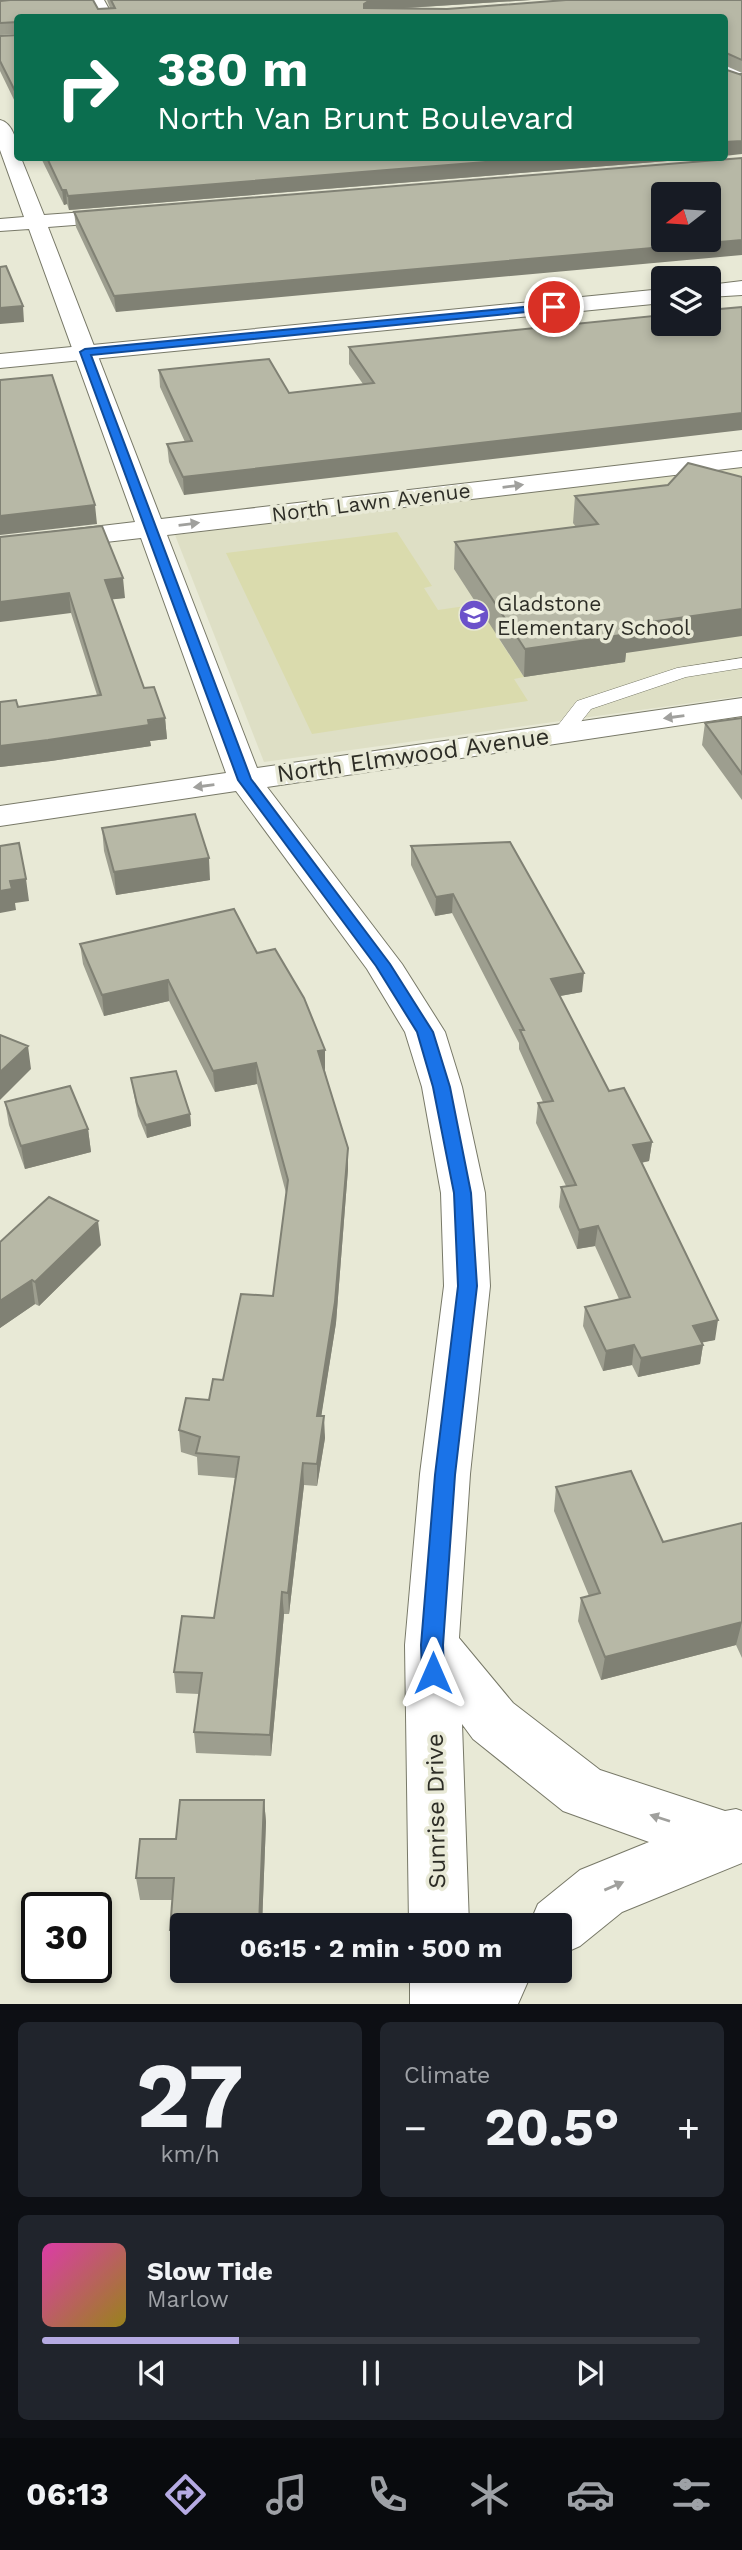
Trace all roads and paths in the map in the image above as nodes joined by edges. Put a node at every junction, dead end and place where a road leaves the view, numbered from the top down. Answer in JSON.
{"nodes":[{"id":1,"x":0,"y":124,"type":"edge"},
{"id":2,"x":142,"y":213,"type":"edge"},
{"id":3,"x":36,"y":222,"type":"junction"},
{"id":4,"x":0,"y":225,"type":"edge"},
{"id":5,"x":742,"y":288,"type":"edge"},
{"id":6,"x":721,"y":290,"type":"edge"},
{"id":7,"x":651,"y":297,"type":"edge"},
{"id":8,"x":85,"y":352,"type":"junction"},
{"id":9,"x":0,"y":360,"type":"edge"},
{"id":10,"x":742,"y":459,"type":"edge"},
{"id":11,"x":151,"y":528,"type":"junction"},
{"id":12,"x":0,"y":546,"type":"edge"},
{"id":13,"x":742,"y":663,"type":"edge"},
{"id":14,"x":742,"y":707,"type":"edge"},
{"id":15,"x":562,"y":733,"type":"junction"},
{"id":16,"x":245,"y":780,"type":"junction"},
{"id":17,"x":0,"y":816,"type":"edge"},
{"id":18,"x":432,"y":1645,"type":"junction"},
{"id":19,"x":734,"y":1838,"type":"edge"},
{"id":20,"x":439,"y":1913,"type":"edge"},
{"id":21,"x":572,"y":1914,"type":"edge"},
{"id":22,"x":440,"y":1983,"type":"edge"},
{"id":23,"x":496,"y":1983,"type":"edge"},
{"id":24,"x":441,"y":2004,"type":"edge"},
{"id":25,"x":484,"y":2004,"type":"edge"}],
"edges":[{"from":1,"to":3,"type":"street","name":"Sunrise Drive"},
{"from":2,"to":3,"type":"street"},
{"from":3,"to":4,"type":"street"},
{"from":3,"to":8,"type":"street","name":"Sunrise Drive"},
{"from":5,"to":6,"type":"street"},
{"from":7,"to":8,"type":"street"},
{"from":8,"to":9,"type":"street"},
{"from":8,"to":11,"type":"street","name":"Sunrise Drive"},
{"from":11,"to":10,"type":"street","name":"North Lawn Avenue","one_way":true},
{"from":11,"to":12,"type":"street","name":"North Lawn Avenue"},
{"from":11,"to":16,"type":"street","name":"Sunrise Drive"},
{"from":13,"to":15,"type":"lane"},
{"from":14,"to":15,"type":"street","name":"North Elmwood Avenue","one_way":true},
{"from":15,"to":16,"type":"street","name":"North Elmwood Avenue"},
{"from":16,"to":17,"type":"street","name":"North Elmwood Avenue","one_way":true},
{"from":16,"to":18,"type":"street","name":"Sunrise Drive"},
{"from":19,"to":18,"type":"street","one_way":true},
{"from":18,"to":20,"type":"street","name":"Sunrise Drive"},
{"from":21,"to":19,"type":"street","one_way":true},
{"from":22,"to":24,"type":"street"},
{"from":23,"to":25,"type":"street"}]}
